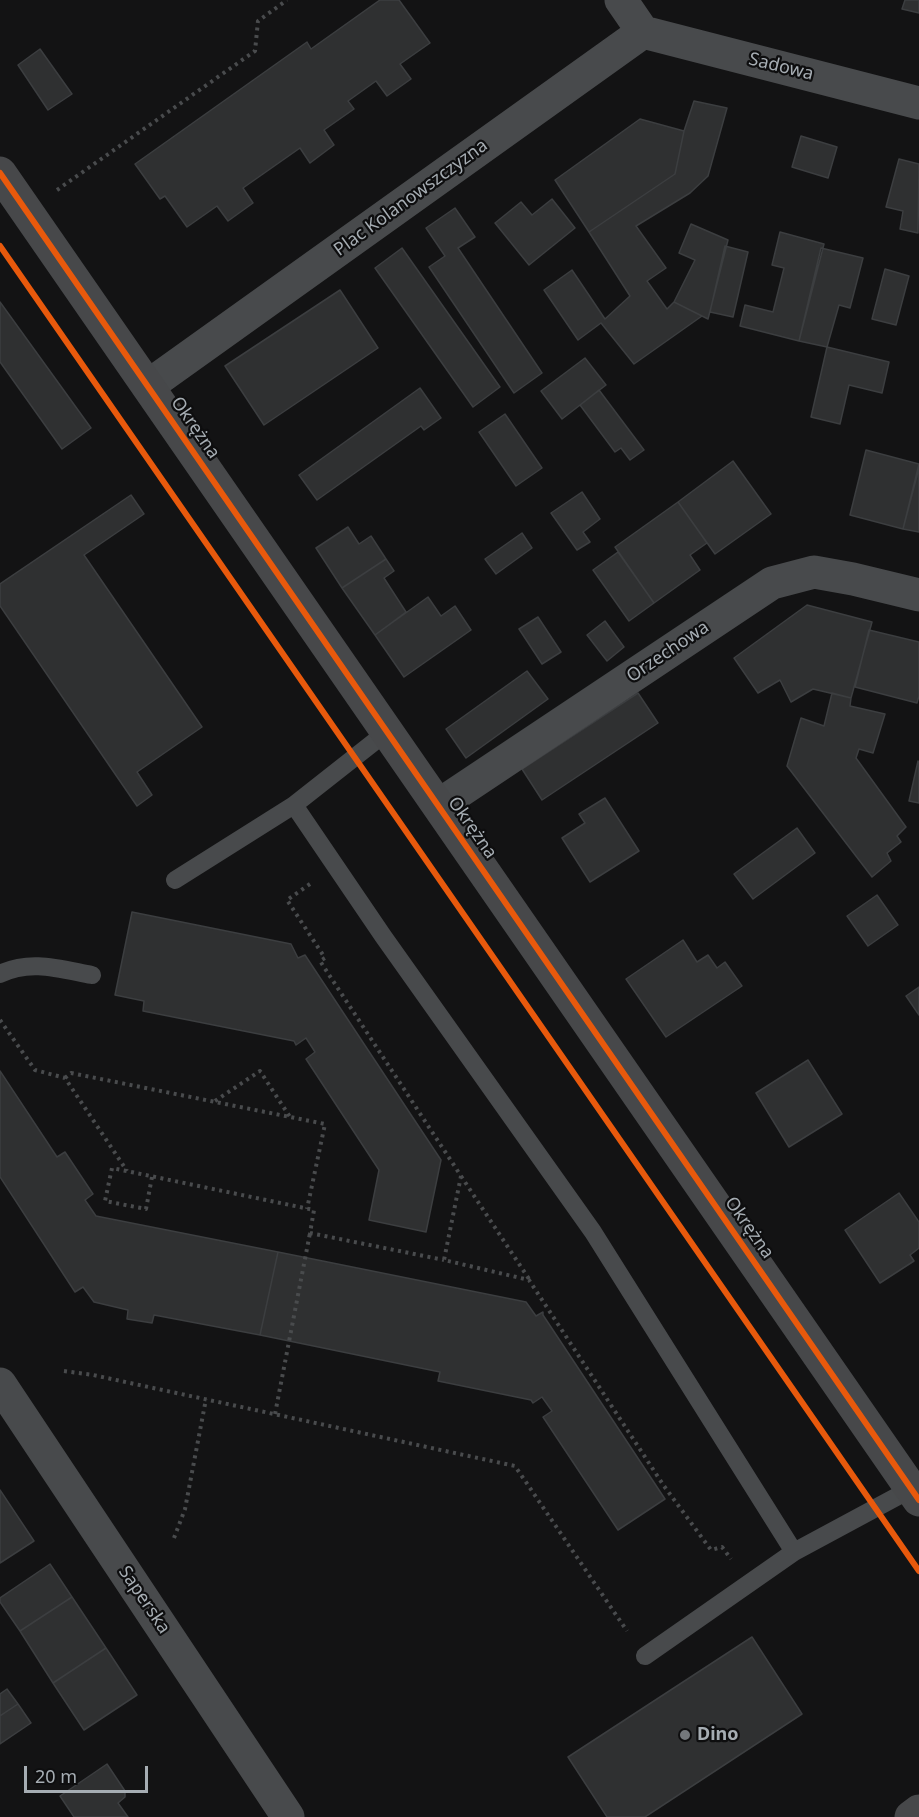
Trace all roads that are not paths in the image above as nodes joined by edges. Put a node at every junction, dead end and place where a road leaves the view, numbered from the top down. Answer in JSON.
{"nodes":[{"id":1,"x":621,"y":0,"type":"edge"},
{"id":2,"x":643,"y":32,"type":"junction"},
{"id":3,"x":919,"y":103,"type":"edge"},
{"id":4,"x":0,"y":173,"type":"edge"},
{"id":5,"x":148,"y":386,"type":"junction"},
{"id":6,"x":919,"y":596,"type":"edge"},
{"id":7,"x":388,"y":731,"type":"junction"},
{"id":8,"x":294,"y":805,"type":"junction"},
{"id":9,"x":439,"y":806,"type":"junction"},
{"id":10,"x":175,"y":880,"type":"dead end"},
{"id":11,"x":0,"y":974,"type":"edge"},
{"id":12,"x":92,"y":975,"type":"dead end"},
{"id":13,"x":0,"y":1384,"type":"edge"},
{"id":14,"x":915,"y":1495,"type":"edge"},
{"id":15,"x":794,"y":1552,"type":"junction"},
{"id":16,"x":645,"y":1656,"type":"road end"},
{"id":17,"x":919,"y":1811,"type":"edge"},
{"id":18,"x":288,"y":1817,"type":"edge"},
{"id":19,"x":911,"y":1817,"type":"edge"}],
"edges":[{"from":1,"to":2,"type":"street"},
{"from":2,"to":3,"type":"street","name":"Sadowa"},
{"from":2,"to":5,"type":"street","name":"Plac Kolanowszczyzna"},
{"from":4,"to":5,"type":"street","name":"Okrężna"},
{"from":5,"to":7,"type":"street","name":"Okrężna"},
{"from":6,"to":9,"type":"street","name":"Orzechowa"},
{"from":7,"to":8,"type":"lane"},
{"from":7,"to":9,"type":"street","name":"Okrężna"},
{"from":8,"to":10,"type":"lane"},
{"from":8,"to":15,"type":"lane"},
{"from":9,"to":14,"type":"street","name":"Okrężna"},
{"from":11,"to":12,"type":"lane"},
{"from":13,"to":18,"type":"street","name":"Saperska"},
{"from":14,"to":15,"type":"lane"},
{"from":15,"to":16,"type":"lane"},
{"from":17,"to":19,"type":"street"}]}
